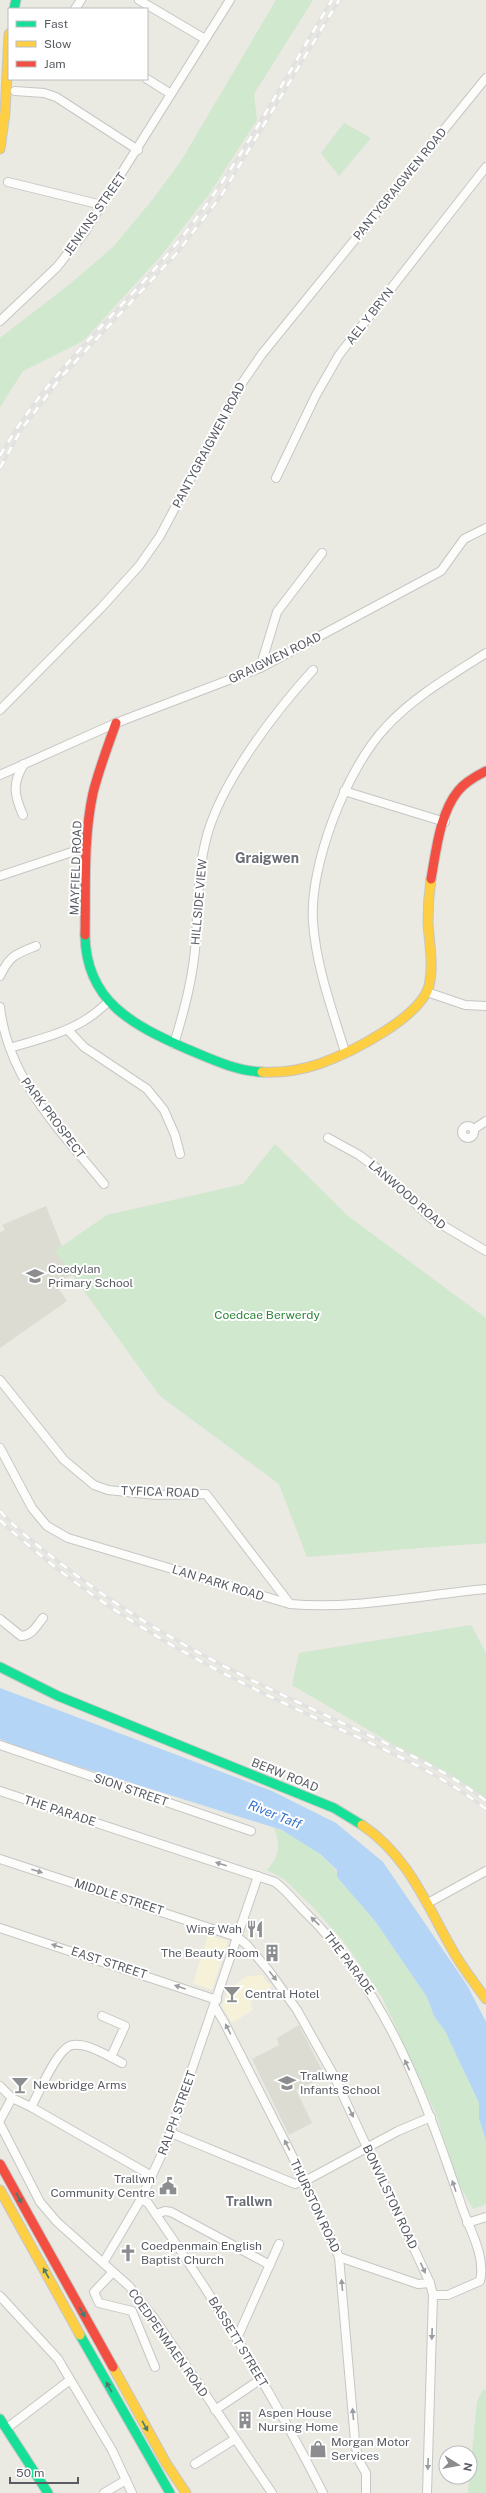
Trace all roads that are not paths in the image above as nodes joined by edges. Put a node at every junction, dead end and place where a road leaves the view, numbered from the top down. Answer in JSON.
{"nodes":[{"id":1,"x":139,"y":0,"type":"edge"},
{"id":2,"x":230,"y":0,"type":"edge"},
{"id":3,"x":205,"y":39,"type":"junction"},
{"id":4,"x":8,"y":54,"type":"edge"},
{"id":5,"x":486,"y":78,"type":"edge"},
{"id":6,"x":148,"y":80,"type":"edge"},
{"id":7,"x":15,"y":91,"type":"dead end"},
{"id":8,"x":171,"y":94,"type":"junction"},
{"id":9,"x":0,"y":149,"type":"edge"},
{"id":10,"x":138,"y":150,"type":"junction"},
{"id":11,"x":486,"y":167,"type":"edge"},
{"id":12,"x":8,"y":182,"type":"dead end"},
{"id":13,"x":102,"y":204,"type":"junction"},
{"id":14,"x":0,"y":321,"type":"edge"},
{"id":15,"x":276,"y":478,"type":"dead end"},
{"id":16,"x":486,"y":528,"type":"edge"},
{"id":17,"x":322,"y":553,"type":"dead end"},
{"id":18,"x":486,"y":653,"type":"edge"},
{"id":19,"x":260,"y":668,"type":"junction"},
{"id":20,"x":313,"y":670,"type":"dead end"},
{"id":21,"x":0,"y":710,"type":"edge"},
{"id":22,"x":116,"y":722,"type":"junction"},
{"id":23,"x":24,"y":764,"type":"junction"},
{"id":24,"x":486,"y":771,"type":"edge"},
{"id":25,"x":0,"y":775,"type":"edge"},
{"id":26,"x":344,"y":791,"type":"junction"},
{"id":27,"x":23,"y":815,"type":"dead end"},
{"id":28,"x":445,"y":822,"type":"junction"},
{"id":29,"x":87,"y":847,"type":"junction"},
{"id":30,"x":0,"y":876,"type":"edge"},
{"id":31,"x":36,"y":946,"type":"dead end"},
{"id":32,"x":0,"y":976,"type":"edge"},
{"id":33,"x":427,"y":992,"type":"junction"},
{"id":34,"x":108,"y":1001,"type":"junction"},
{"id":35,"x":486,"y":1006,"type":"edge"},
{"id":36,"x":0,"y":1007,"type":"edge"},
{"id":37,"x":68,"y":1030,"type":"junction"},
{"id":38,"x":174,"y":1044,"type":"junction"},
{"id":39,"x":10,"y":1048,"type":"junction"},
{"id":40,"x":345,"y":1052,"type":"junction"},
{"id":41,"x":486,"y":1121,"type":"edge"},
{"id":42,"x":474,"y":1129,"type":"dead end"},
{"id":43,"x":328,"y":1138,"type":"dead end"},
{"id":44,"x":180,"y":1154,"type":"dead end"},
{"id":45,"x":104,"y":1184,"type":"dead end"},
{"id":46,"x":486,"y":1251,"type":"edge"},
{"id":47,"x":0,"y":1380,"type":"edge"},
{"id":48,"x":0,"y":1448,"type":"edge"},
{"id":49,"x":486,"y":1589,"type":"edge"},
{"id":50,"x":290,"y":1604,"type":"junction"},
{"id":51,"x":43,"y":1618,"type":"dead end"},
{"id":52,"x":0,"y":1619,"type":"edge"},
{"id":53,"x":0,"y":1666,"type":"edge"},
{"id":54,"x":0,"y":1745,"type":"edge"},
{"id":55,"x":0,"y":1791,"type":"edge"},
{"id":56,"x":251,"y":1831,"type":"dead end"},
{"id":57,"x":0,"y":1859,"type":"edge"},
{"id":58,"x":486,"y":1871,"type":"edge"},
{"id":59,"x":258,"y":1876,"type":"junction"},
{"id":60,"x":428,"y":1903,"type":"junction"},
{"id":61,"x":0,"y":1929,"type":"edge"},
{"id":62,"x":237,"y":1937,"type":"junction"},
{"id":63,"x":486,"y":1998,"type":"edge"},
{"id":64,"x":216,"y":2004,"type":"junction"},
{"id":65,"x":102,"y":2016,"type":"dead end"},
{"id":66,"x":111,"y":2057,"type":"junction"},
{"id":67,"x":122,"y":2063,"type":"dead end"},
{"id":68,"x":0,"y":2086,"type":"edge"},
{"id":69,"x":12,"y":2098,"type":"junction"},
{"id":70,"x":31,"y":2107,"type":"junction"},
{"id":71,"x":431,"y":2117,"type":"junction"},
{"id":72,"x":0,"y":2120,"type":"edge"},
{"id":73,"x":0,"y":2124,"type":"edge"},
{"id":74,"x":171,"y":2133,"type":"junction"},
{"id":75,"x":368,"y":2148,"type":"junction"},
{"id":76,"x":0,"y":2164,"type":"edge"},
{"id":77,"x":152,"y":2176,"type":"junction"},
{"id":78,"x":305,"y":2182,"type":"junction"},
{"id":79,"x":0,"y":2190,"type":"edge"},
{"id":80,"x":141,"y":2199,"type":"junction"},
{"id":81,"x":156,"y":2214,"type":"junction"},
{"id":82,"x":483,"y":2218,"type":"edge"},
{"id":83,"x":467,"y":2223,"type":"junction"},
{"id":84,"x":279,"y":2244,"type":"dead end"},
{"id":85,"x":339,"y":2256,"type":"junction"},
{"id":86,"x":103,"y":2263,"type":"junction"},
{"id":87,"x":270,"y":2265,"type":"junction"},
{"id":88,"x":113,"y":2272,"type":"junction"},
{"id":89,"x":430,"y":2283,"type":"junction"},
{"id":90,"x":0,"y":2296,"type":"edge"},
{"id":91,"x":433,"y":2296,"type":"junction"},
{"id":92,"x":238,"y":2336,"type":"junction"},
{"id":93,"x":155,"y":2367,"type":"dead end"},
{"id":94,"x":261,"y":2379,"type":"junction"},
{"id":95,"x":70,"y":2380,"type":"junction"},
{"id":96,"x":215,"y":2410,"type":"junction"},
{"id":97,"x":0,"y":2419,"type":"edge"},
{"id":98,"x":7,"y":2428,"type":"junction"},
{"id":99,"x":235,"y":2439,"type":"junction"},
{"id":100,"x":195,"y":2464,"type":"dead end"},
{"id":101,"x":126,"y":2480,"type":"junction"},
{"id":102,"x":48,"y":2493,"type":"edge"},
{"id":103,"x":104,"y":2493,"type":"edge"},
{"id":104,"x":132,"y":2493,"type":"edge"},
{"id":105,"x":170,"y":2493,"type":"edge"},
{"id":106,"x":186,"y":2493,"type":"edge"},
{"id":107,"x":272,"y":2493,"type":"edge"},
{"id":108,"x":323,"y":2493,"type":"edge"},
{"id":109,"x":366,"y":2493,"type":"edge"},
{"id":110,"x":426,"y":2493,"type":"edge"}],
"edges":[{"from":1,"to":3,"type":"street"},
{"from":2,"to":3,"type":"street","name":"JENKINS STREET"},
{"from":3,"to":8,"type":"street","name":"JENKINS STREET"},
{"from":4,"to":9,"type":"main road"},
{"from":5,"to":21,"type":"street","name":"PANTYGRAIGWEN ROAD"},
{"from":6,"to":8,"type":"street"},
{"from":7,"to":10,"type":"street"},
{"from":8,"to":10,"type":"street","name":"JENKINS STREET"},
{"from":10,"to":13,"type":"street","name":"JENKINS STREET"},
{"from":11,"to":15,"type":"street","name":"AEL Y BRYN"},
{"from":12,"to":13,"type":"street"},
{"from":13,"to":14,"type":"street","name":"JENKINS STREET"},
{"from":16,"to":19,"type":"street","name":"GRAIGWEN ROAD"},
{"from":17,"to":19,"type":"street"},
{"from":18,"to":26,"type":"street"},
{"from":19,"to":22,"type":"street","name":"GRAIGWEN ROAD"},
{"from":20,"to":38,"type":"street","name":"HILLSIDE VIEW"},
{"from":22,"to":23,"type":"street","name":"GRAIGWEN ROAD"},
{"from":22,"to":29,"type":"main road","name":"MAYFIELD ROAD"},
{"from":23,"to":25,"type":"street","name":"GRAIGWEN ROAD"},
{"from":23,"to":27,"type":"street"},
{"from":24,"to":28,"type":"main road"},
{"from":26,"to":28,"type":"street"},
{"from":26,"to":40,"type":"street"},
{"from":28,"to":33,"type":"main road"},
{"from":29,"to":30,"type":"street"},
{"from":29,"to":34,"type":"main road","name":"MAYFIELD ROAD"},
{"from":31,"to":32,"type":"street"},
{"from":33,"to":35,"type":"street"},
{"from":33,"to":40,"type":"main road","name":"MAYFIELD ROAD"},
{"from":34,"to":37,"type":"street"},
{"from":34,"to":38,"type":"main road","name":"MAYFIELD ROAD"},
{"from":36,"to":39,"type":"street","name":"PARK PROSPECT"},
{"from":37,"to":39,"type":"street"},
{"from":37,"to":44,"type":"street"},
{"from":38,"to":40,"type":"main road","name":"MAYFIELD ROAD"},
{"from":39,"to":45,"type":"street","name":"PARK PROSPECT"},
{"from":41,"to":42,"type":"street"},
{"from":43,"to":46,"type":"street","name":"LANWOOD ROAD"},
{"from":47,"to":50,"type":"street","name":"TYFICA ROAD"},
{"from":48,"to":50,"type":"street","name":"LAN PARK ROAD"},
{"from":49,"to":50,"type":"street","name":"LAN PARK ROAD"},
{"from":51,"to":52,"type":"street"},
{"from":53,"to":60,"type":"main road","name":"BERW ROAD"},
{"from":54,"to":56,"type":"street","name":"SION STREET"},
{"from":59,"to":55,"type":"street","name":"THE PARADE","one_way":true},
{"from":57,"to":62,"type":"street","name":"MIDDLE STREET","one_way":true},
{"from":58,"to":60,"type":"street"},
{"from":59,"to":62,"type":"street","name":"RALPH STREET"},
{"from":71,"to":59,"type":"street","name":"THE PARADE","one_way":true},
{"from":60,"to":63,"type":"main road","name":"BERW ROAD"},
{"from":64,"to":61,"type":"street","name":"EAST STREET","one_way":true},
{"from":62,"to":64,"type":"street","name":"RALPH STREET"},
{"from":62,"to":75,"type":"street","name":"BONVILSTON ROAD","one_way":true},
{"from":64,"to":74,"type":"street","name":"RALPH STREET"},
{"from":78,"to":64,"type":"street","name":"THURSTON ROAD","one_way":true},
{"from":65,"to":66,"type":"street"},
{"from":66,"to":67,"type":"street"},
{"from":66,"to":70,"type":"street"},
{"from":68,"to":69,"type":"street"},
{"from":69,"to":70,"type":"street"},
{"from":69,"to":72,"type":"street"},
{"from":70,"to":77,"type":"street"},
{"from":71,"to":75,"type":"street"},
{"from":83,"to":71,"type":"street","name":"THE PARADE","one_way":true},
{"from":73,"to":86,"type":"street","name":"COEDPENMAEN ROAD"},
{"from":74,"to":77,"type":"street","name":"RALPH STREET"},
{"from":74,"to":78,"type":"street"},
{"from":75,"to":78,"type":"street"},
{"from":75,"to":89,"type":"street","name":"BONVILSTON ROAD","one_way":true},
{"from":76,"to":106,"type":"main road","one_way":true},
{"from":77,"to":80,"type":"street","name":"RALPH STREET"},
{"from":78,"to":85,"type":"street","name":"THURSTON ROAD"},
{"from":105,"to":79,"type":"main road","one_way":true},
{"from":80,"to":81,"type":"street","name":"BASSETT STREET"},
{"from":80,"to":86,"type":"street","name":"RALPH STREET"},
{"from":81,"to":87,"type":"street"},
{"from":81,"to":92,"type":"street","name":"BASSETT STREET"},
{"from":82,"to":83,"type":"street"},
{"from":83,"to":91,"type":"street","name":"THE PARADE"},
{"from":84,"to":87,"type":"street"},
{"from":85,"to":89,"type":"street"},
{"from":109,"to":85,"type":"street","name":"THURSTON ROAD","one_way":true},
{"from":86,"to":88,"type":"street","name":"COEDPENMAEN ROAD"},
{"from":87,"to":92,"type":"street"},
{"from":88,"to":93,"type":"street"},
{"from":88,"to":96,"type":"street","name":"COEDPENMAEN ROAD"},
{"from":89,"to":91,"type":"street","name":"BONVILSTON ROAD"},
{"from":90,"to":95,"type":"street"},
{"from":91,"to":110,"type":"street","name":"BONVILSTON ROAD","one_way":true},
{"from":92,"to":94,"type":"street","name":"BASSETT STREET"},
{"from":94,"to":96,"type":"street"},
{"from":94,"to":108,"type":"street","name":"BASSETT STREET"},
{"from":95,"to":98,"type":"street"},
{"from":95,"to":101,"type":"street"},
{"from":96,"to":99,"type":"street","name":"COEDPENMAEN ROAD"},
{"from":97,"to":98,"type":"main road"},
{"from":98,"to":102,"type":"main road"},
{"from":99,"to":100,"type":"street"},
{"from":99,"to":107,"type":"street","name":"COEDPENMAEN ROAD"},
{"from":101,"to":103,"type":"street"},
{"from":101,"to":104,"type":"street"}]}
